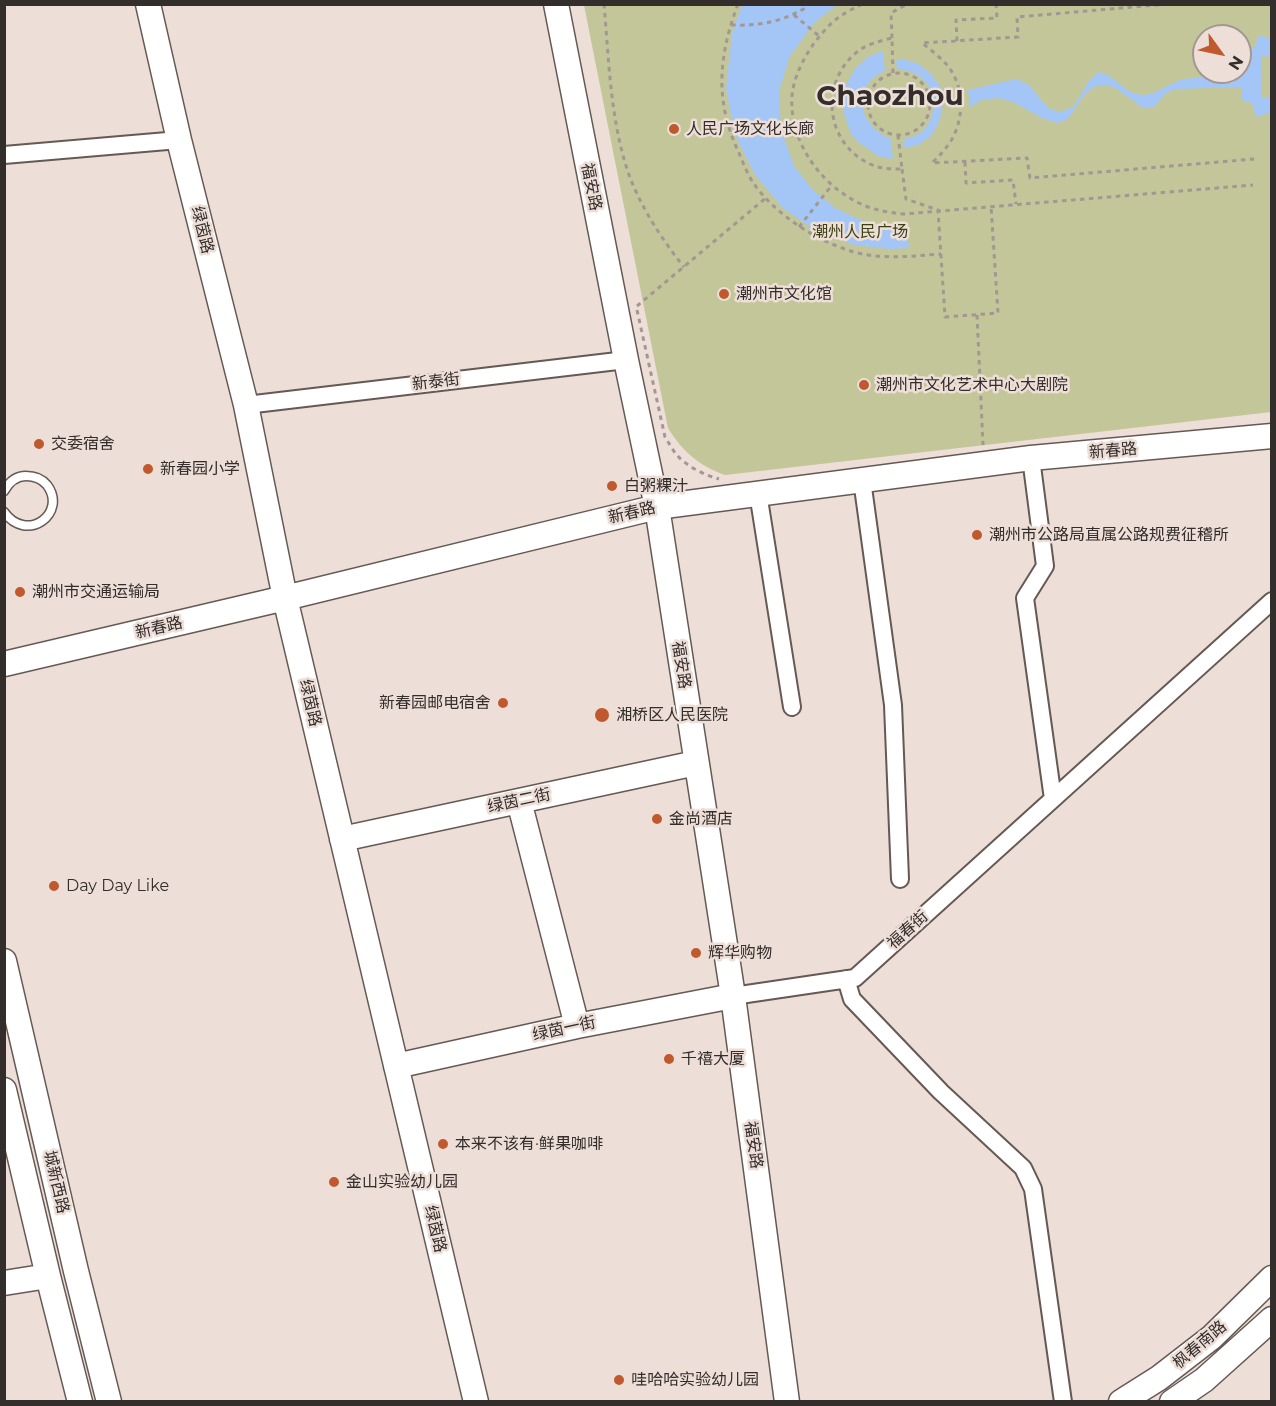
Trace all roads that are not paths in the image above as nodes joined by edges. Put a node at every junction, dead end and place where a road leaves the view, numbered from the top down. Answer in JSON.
{"nodes":[{"id":1,"x":148,"y":4,"type":"edge"},
{"id":2,"x":556,"y":4,"type":"edge"},
{"id":3,"x":179,"y":140,"type":"junction"},
{"id":4,"x":4,"y":155,"type":"edge"},
{"id":5,"x":626,"y":360,"type":"junction"},
{"id":6,"x":246,"y":405,"type":"junction"},
{"id":7,"x":1272,"y":436,"type":"edge"},
{"id":8,"x":1031,"y":459,"type":"junction"},
{"id":9,"x":862,"y":480,"type":"junction"},
{"id":10,"x":4,"y":491,"type":"edge"},
{"id":11,"x":758,"y":493,"type":"junction"},
{"id":12,"x":657,"y":507,"type":"junction"},
{"id":13,"x":4,"y":512,"type":"edge"},
{"id":14,"x":285,"y":598,"type":"junction"},
{"id":15,"x":1272,"y":601,"type":"edge"},
{"id":16,"x":4,"y":664,"type":"edge"},
{"id":17,"x":792,"y":707,"type":"dead end"},
{"id":18,"x":696,"y":763,"type":"junction"},
{"id":19,"x":1053,"y":799,"type":"junction"},
{"id":20,"x":519,"y":801,"type":"junction"},
{"id":21,"x":342,"y":839,"type":"junction"},
{"id":22,"x":900,"y":879,"type":"dead end"},
{"id":23,"x":4,"y":961,"type":"edge"},
{"id":24,"x":846,"y":979,"type":"junction"},
{"id":25,"x":733,"y":996,"type":"junction"},
{"id":26,"x":576,"y":1026,"type":"junction"},
{"id":27,"x":396,"y":1065,"type":"junction"},
{"id":28,"x":4,"y":1090,"type":"edge"},
{"id":29,"x":48,"y":1276,"type":"junction"},
{"id":30,"x":1272,"y":1278,"type":"edge"},
{"id":31,"x":4,"y":1283,"type":"edge"},
{"id":32,"x":1272,"y":1319,"type":"edge"},
{"id":33,"x":1183,"y":1398,"type":"edge"},
{"id":34,"x":80,"y":1401,"type":"edge"},
{"id":35,"x":109,"y":1401,"type":"edge"},
{"id":36,"x":476,"y":1401,"type":"edge"},
{"id":37,"x":786,"y":1401,"type":"edge"},
{"id":38,"x":1063,"y":1401,"type":"edge"},
{"id":39,"x":1120,"y":1401,"type":"edge"}],
"edges":[{"from":1,"to":3,"type":"street","name":"绿茵路"},
{"from":2,"to":5,"type":"street","name":"福安路"},
{"from":3,"to":4,"type":"street"},
{"from":3,"to":6,"type":"street","name":"绿茵路"},
{"from":5,"to":6,"type":"street","name":"新泰街"},
{"from":5,"to":12,"type":"street","name":"福安路"},
{"from":6,"to":14,"type":"street","name":"绿茵路"},
{"from":7,"to":8,"type":"street","name":"新春路"},
{"from":8,"to":9,"type":"street","name":"新春路"},
{"from":8,"to":19,"type":"street"},
{"from":9,"to":11,"type":"street","name":"新春路"},
{"from":9,"to":22,"type":"street"},
{"from":10,"to":13,"type":"lane"},
{"from":11,"to":12,"type":"street","name":"新春路"},
{"from":11,"to":17,"type":"street"},
{"from":12,"to":14,"type":"street","name":"新春路"},
{"from":12,"to":18,"type":"street","name":"福安路"},
{"from":14,"to":16,"type":"street","name":"新春路"},
{"from":14,"to":21,"type":"street","name":"绿茵路"},
{"from":15,"to":19,"type":"street","name":"福春街"},
{"from":18,"to":20,"type":"street","name":"绿茵二街"},
{"from":18,"to":25,"type":"street","name":"福安路"},
{"from":19,"to":24,"type":"street","name":"福春街"},
{"from":20,"to":21,"type":"street","name":"绿茵二街"},
{"from":20,"to":26,"type":"street"},
{"from":21,"to":27,"type":"street","name":"绿茵路"},
{"from":23,"to":35,"type":"street","name":"城新西路"},
{"from":24,"to":25,"type":"street","name":"福春街"},
{"from":24,"to":38,"type":"street"},
{"from":25,"to":26,"type":"street","name":"绿茵一街"},
{"from":25,"to":37,"type":"street","name":"福安路"},
{"from":26,"to":27,"type":"street","name":"绿茵一街"},
{"from":27,"to":36,"type":"street","name":"绿茵路"},
{"from":28,"to":29,"type":"street","name":"城新西路"},
{"from":29,"to":31,"type":"street"},
{"from":29,"to":34,"type":"street","name":"城新西路"},
{"from":30,"to":39,"type":"street","name":"枫春南路"},
{"from":32,"to":33,"type":"street","name":"枫春南路"}]}
